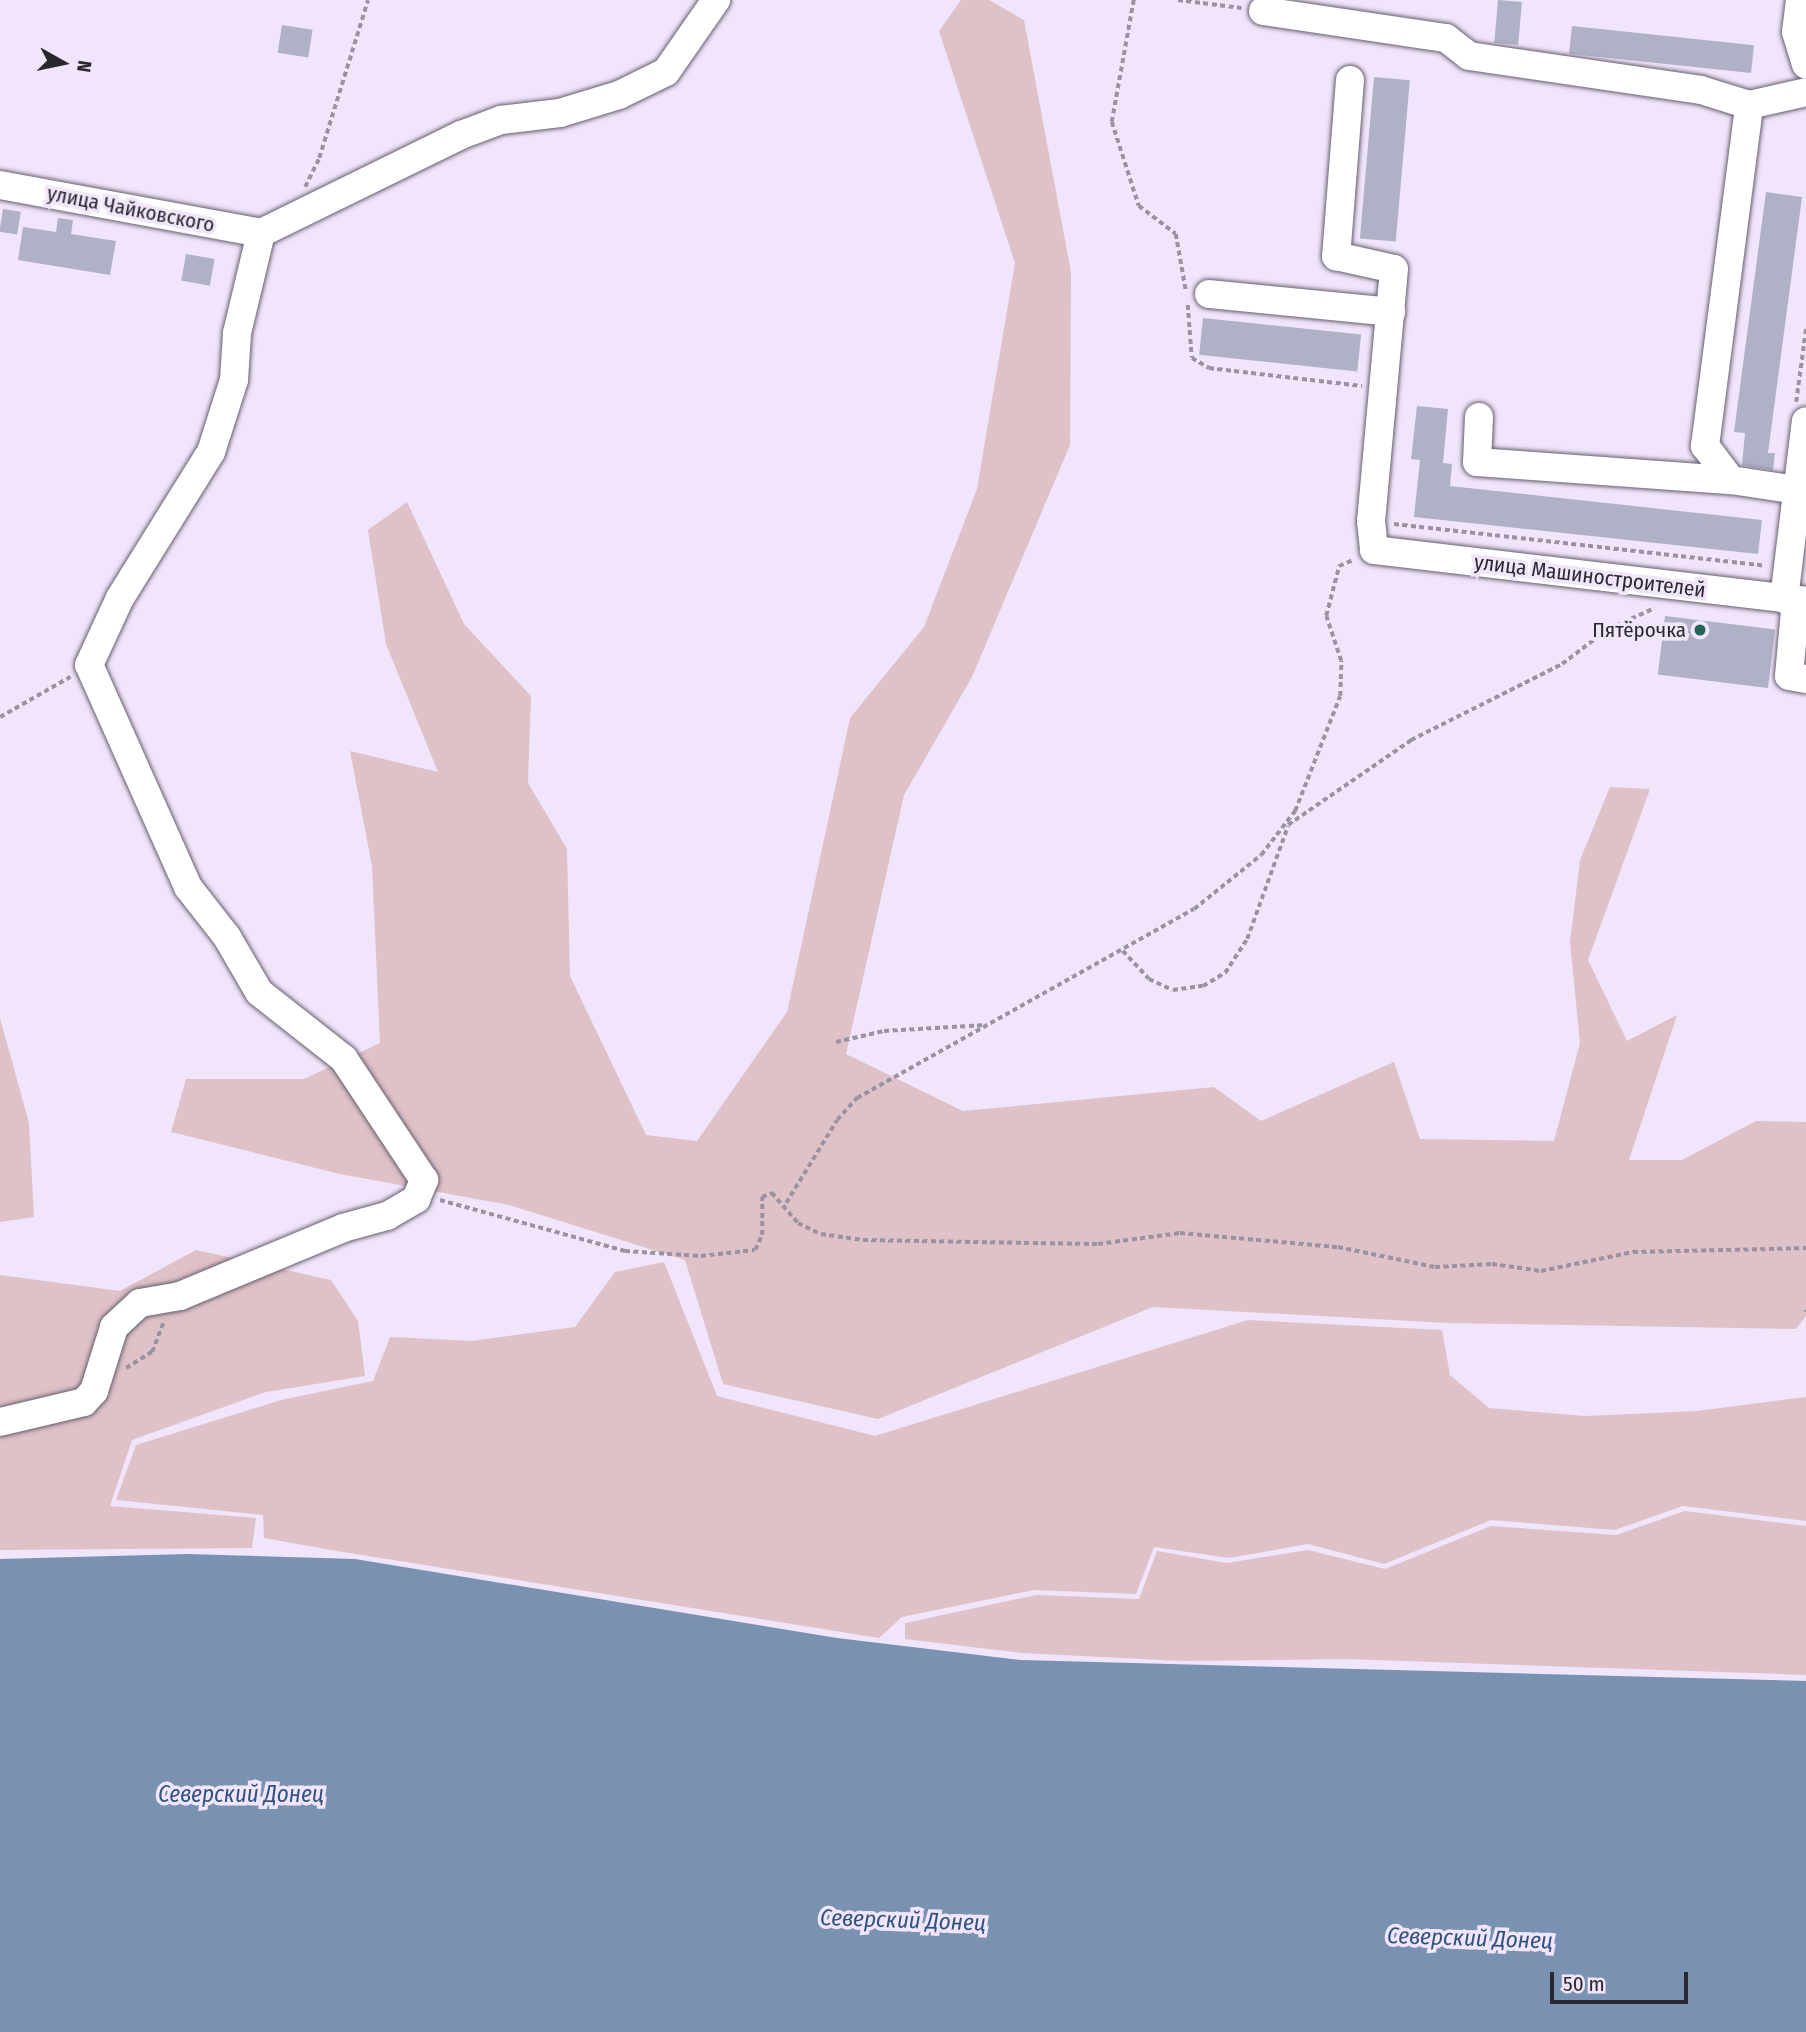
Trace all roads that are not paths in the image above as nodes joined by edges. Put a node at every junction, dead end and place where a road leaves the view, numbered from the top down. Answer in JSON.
{"nodes":[{"id":1,"x":716,"y":0,"type":"edge"},
{"id":2,"x":1800,"y":0,"type":"edge"},
{"id":3,"x":1263,"y":11,"type":"road end"},
{"id":4,"x":1806,"y":65,"type":"edge"},
{"id":5,"x":1350,"y":80,"type":"dead end"},
{"id":6,"x":1806,"y":92,"type":"edge"},
{"id":7,"x":1749,"y":105,"type":"junction"},
{"id":8,"x":0,"y":185,"type":"edge"},
{"id":9,"x":261,"y":233,"type":"junction"},
{"id":10,"x":1209,"y":294,"type":"dead end"},
{"id":11,"x":1391,"y":312,"type":"junction"},
{"id":12,"x":1479,"y":417,"type":"dead end"},
{"id":13,"x":1806,"y":421,"type":"edge"},
{"id":14,"x":1731,"y":481,"type":"junction"},
{"id":15,"x":1797,"y":490,"type":"junction"},
{"id":16,"x":1795,"y":600,"type":"edge"},
{"id":17,"x":1806,"y":679,"type":"edge"},
{"id":18,"x":0,"y":1422,"type":"edge"}],
"edges":[{"from":1,"to":9,"type":"street"},
{"from":2,"to":4,"type":"street"},
{"from":3,"to":7,"type":"street"},
{"from":5,"to":11,"type":"street"},
{"from":6,"to":7,"type":"street"},
{"from":7,"to":14,"type":"street"},
{"from":8,"to":9,"type":"street","name":"улица Чайковского"},
{"from":9,"to":18,"type":"street"},
{"from":10,"to":11,"type":"street"},
{"from":11,"to":16,"type":"street","name":"улица Машиностроителей"},
{"from":12,"to":14,"type":"street"},
{"from":13,"to":15,"type":"street"},
{"from":14,"to":15,"type":"street"},
{"from":15,"to":16,"type":"street"},
{"from":16,"to":17,"type":"street"}]}
